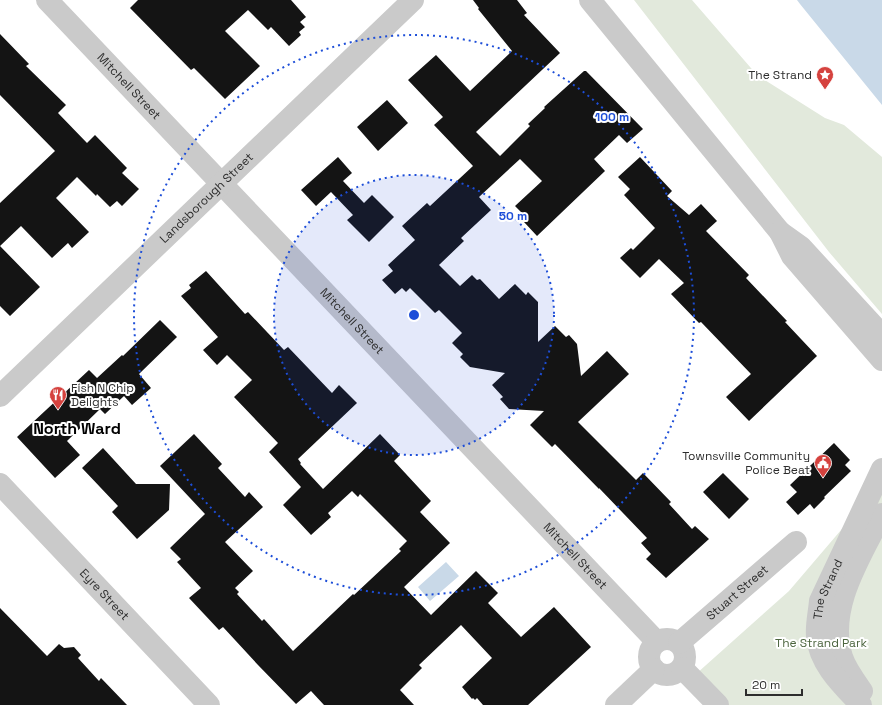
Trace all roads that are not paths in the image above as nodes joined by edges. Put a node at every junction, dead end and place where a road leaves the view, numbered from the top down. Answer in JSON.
{"nodes":[{"id":1,"x":47,"y":0,"type":"edge"},
{"id":2,"x":414,"y":0,"type":"edge"},
{"id":3,"x":590,"y":0,"type":"edge"},
{"id":4,"x":223,"y":184,"type":"junction"},
{"id":5,"x":780,"y":232,"type":"junction"},
{"id":6,"x":882,"y":335,"type":"edge"},
{"id":7,"x":882,"y":360,"type":"edge"},
{"id":8,"x":0,"y":396,"type":"edge"},
{"id":9,"x":882,"y":470,"type":"edge"},
{"id":10,"x":0,"y":484,"type":"edge"},
{"id":11,"x":882,"y":514,"type":"edge"},
{"id":12,"x":796,"y":542,"type":"dead end"},
{"id":13,"x":657,"y":642,"type":"junction"},
{"id":14,"x":679,"y":643,"type":"junction"},
{"id":15,"x":682,"y":668,"type":"junction"},
{"id":16,"x":654,"y":669,"type":"junction"},
{"id":17,"x":209,"y":705,"type":"edge"},
{"id":18,"x":616,"y":705,"type":"edge"},
{"id":19,"x":718,"y":705,"type":"edge"},
{"id":20,"x":861,"y":705,"type":"edge"},
{"id":21,"x":875,"y":705,"type":"edge"}],
"edges":[{"from":1,"to":4,"type":"street","name":"Mitchell Street"},
{"from":2,"to":4,"type":"street","name":"Landsborough Street"},
{"from":3,"to":5,"type":"street"},
{"from":4,"to":8,"type":"street","name":"Landsborough Street"},
{"from":4,"to":13,"type":"street","name":"Mitchell Street"},
{"from":5,"to":6,"type":"street"},
{"from":5,"to":7,"type":"street"},
{"from":9,"to":20,"type":"street","name":"The Strand"},
{"from":10,"to":17,"type":"street","name":"Eyre Street"},
{"from":11,"to":21,"type":"street","name":"The Strand"},
{"from":12,"to":14,"type":"street","name":"Stuart Street"},
{"from":13,"to":14,"type":"street"},
{"from":13,"to":16,"type":"street"},
{"from":14,"to":15,"type":"street"},
{"from":15,"to":16,"type":"street"},
{"from":15,"to":19,"type":"street"},
{"from":16,"to":18,"type":"street"}]}
